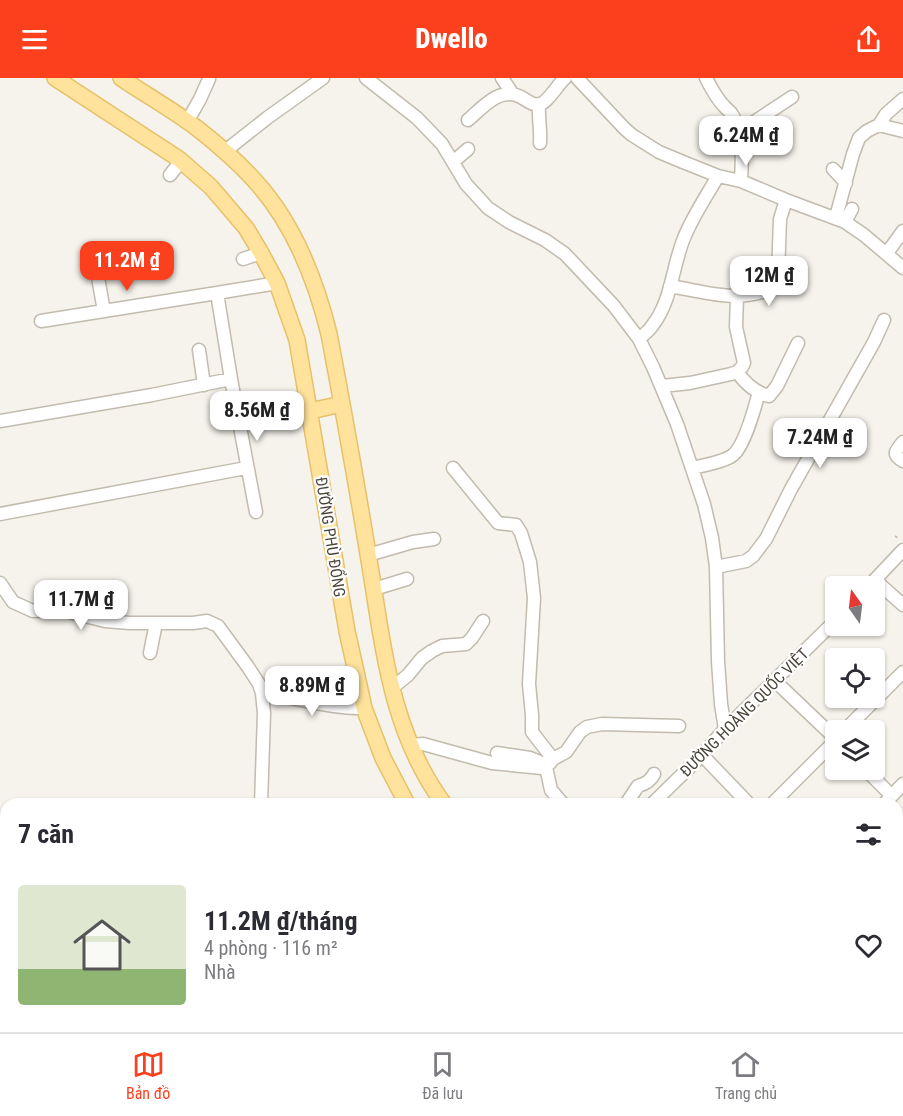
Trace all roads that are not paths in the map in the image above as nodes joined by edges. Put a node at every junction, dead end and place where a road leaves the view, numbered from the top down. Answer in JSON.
{"nodes":[{"id":1,"x":55,"y":78,"type":"edge"},
{"id":2,"x":121,"y":78,"type":"edge"},
{"id":3,"x":323,"y":78,"type":"edge"},
{"id":4,"x":366,"y":78,"type":"edge"},
{"id":5,"x":502,"y":78,"type":"edge"},
{"id":6,"x":565,"y":78,"type":"edge"},
{"id":7,"x":577,"y":78,"type":"edge"},
{"id":8,"x":706,"y":78,"type":"edge"},
{"id":9,"x":209,"y":79,"type":"edge"},
{"id":10,"x":512,"y":93,"type":"junction"},
{"id":11,"x":792,"y":97,"type":"dead end"},
{"id":12,"x":903,"y":99,"type":"edge"},
{"id":13,"x":539,"y":104,"type":"junction"},
{"id":14,"x":468,"y":120,"type":"dead end"},
{"id":15,"x":188,"y":122,"type":"junction"},
{"id":16,"x":879,"y":125,"type":"junction"},
{"id":17,"x":903,"y":130,"type":"edge"},
{"id":18,"x":739,"y":132,"type":"junction"},
{"id":19,"x":540,"y":143,"type":"dead end"},
{"id":20,"x":468,"y":149,"type":"dead end"},
{"id":21,"x":224,"y":152,"type":"junction"},
{"id":22,"x":181,"y":161,"type":"junction"},
{"id":23,"x":453,"y":162,"type":"junction"},
{"id":24,"x":833,"y":169,"type":"dead end"},
{"id":25,"x":170,"y":175,"type":"dead end"},
{"id":26,"x":718,"y":176,"type":"junction"},
{"id":27,"x":741,"y":181,"type":"junction"},
{"id":28,"x":846,"y":183,"type":"junction"},
{"id":29,"x":786,"y":200,"type":"junction"},
{"id":30,"x":852,"y":209,"type":"dead end"},
{"id":31,"x":841,"y":220,"type":"junction"},
{"id":32,"x":903,"y":231,"type":"edge"},
{"id":33,"x":261,"y":253,"type":"junction"},
{"id":34,"x":887,"y":254,"type":"junction"},
{"id":35,"x":243,"y":259,"type":"dead end"},
{"id":36,"x":903,"y":268,"type":"edge"},
{"id":37,"x":98,"y":272,"type":"dead end"},
{"id":38,"x":277,"y":284,"type":"junction"},
{"id":39,"x":670,"y":286,"type":"junction"},
{"id":40,"x":217,"y":293,"type":"junction"},
{"id":41,"x":737,"y":296,"type":"junction"},
{"id":42,"x":104,"y":311,"type":"junction"},
{"id":43,"x":884,"y":320,"type":"dead end"},
{"id":44,"x":41,"y":321,"type":"dead end"},
{"id":45,"x":639,"y":339,"type":"junction"},
{"id":46,"x":798,"y":342,"type":"dead end"},
{"id":47,"x":199,"y":350,"type":"dead end"},
{"id":48,"x":736,"y":372,"type":"junction"},
{"id":49,"x":231,"y":379,"type":"junction"},
{"id":50,"x":204,"y":385,"type":"junction"},
{"id":51,"x":662,"y":386,"type":"junction"},
{"id":52,"x":759,"y":392,"type":"junction"},
{"id":53,"x":342,"y":404,"type":"junction"},
{"id":54,"x":310,"y":411,"type":"junction"},
{"id":55,"x":0,"y":421,"type":"edge"},
{"id":56,"x":903,"y":442,"type":"edge"},
{"id":57,"x":903,"y":461,"type":"edge"},
{"id":58,"x":246,"y":468,"type":"junction"},
{"id":59,"x":453,"y":468,"type":"dead end"},
{"id":60,"x":692,"y":468,"type":"junction"},
{"id":61,"x":256,"y":512,"type":"dead end"},
{"id":62,"x":0,"y":514,"type":"edge"},
{"id":63,"x":435,"y":539,"type":"dead end"},
{"id":64,"x":903,"y":550,"type":"edge"},
{"id":65,"x":368,"y":555,"type":"junction"},
{"id":66,"x":716,"y":567,"type":"junction"},
{"id":67,"x":879,"y":576,"type":"edge"},
{"id":68,"x":407,"y":579,"type":"dead end"},
{"id":69,"x":0,"y":583,"type":"edge"},
{"id":70,"x":374,"y":590,"type":"junction"},
{"id":71,"x":885,"y":592,"type":"edge"},
{"id":72,"x":903,"y":605,"type":"edge"},
{"id":73,"x":483,"y":621,"type":"dead end"},
{"id":74,"x":156,"y":623,"type":"junction"},
{"id":75,"x":825,"y":631,"type":"edge"},
{"id":76,"x":150,"y":653,"type":"dead end"},
{"id":77,"x":903,"y":672,"type":"edge"},
{"id":78,"x":774,"y":681,"type":"junction"},
{"id":79,"x":392,"y":688,"type":"junction"},
{"id":80,"x":262,"y":693,"type":"junction"},
{"id":81,"x":340,"y":693,"type":"dead end"},
{"id":82,"x":362,"y":701,"type":"junction"},
{"id":83,"x":855,"y":720,"type":"edge"},
{"id":84,"x":680,"y":726,"type":"dead end"},
{"id":85,"x":725,"y":729,"type":"junction"},
{"id":86,"x":825,"y":729,"type":"edge"},
{"id":87,"x":411,"y":745,"type":"junction"},
{"id":88,"x":825,"y":750,"type":"edge"},
{"id":89,"x":497,"y":753,"type":"dead end"},
{"id":90,"x":702,"y":755,"type":"junction"},
{"id":91,"x":549,"y":763,"type":"junction"},
{"id":92,"x":654,"y":774,"type":"dead end"},
{"id":93,"x":873,"y":780,"type":"edge"},
{"id":94,"x":903,"y":784,"type":"edge"},
{"id":95,"x":261,"y":798,"type":"edge"},
{"id":96,"x":404,"y":798,"type":"edge"},
{"id":97,"x":440,"y":798,"type":"edge"},
{"id":98,"x":558,"y":798,"type":"edge"},
{"id":99,"x":630,"y":798,"type":"edge"},
{"id":100,"x":658,"y":798,"type":"edge"},
{"id":101,"x":743,"y":798,"type":"edge"},
{"id":102,"x":778,"y":798,"type":"edge"},
{"id":103,"x":887,"y":798,"type":"edge"},
{"id":104,"x":890,"y":798,"type":"edge"}],
"edges":[{"from":1,"to":22,"type":"main road","name":"ĐƯỜNG PHÙ ĐỔNG"},
{"from":2,"to":15,"type":"main road","name":"ĐƯỜNG PHÙ ĐỔNG"},
{"from":3,"to":21,"type":"street"},
{"from":4,"to":23,"type":"street"},
{"from":5,"to":10,"type":"street"},
{"from":6,"to":13,"type":"street"},
{"from":7,"to":26,"type":"street"},
{"from":8,"to":18,"type":"street"},
{"from":9,"to":15,"type":"street"},
{"from":10,"to":13,"type":"street"},
{"from":10,"to":14,"type":"street"},
{"from":11,"to":18,"type":"street"},
{"from":12,"to":16,"type":"street"},
{"from":13,"to":19,"type":"street"},
{"from":15,"to":21,"type":"main road","name":"ĐƯỜNG PHÙ ĐỔNG"},
{"from":16,"to":17,"type":"street"},
{"from":16,"to":28,"type":"street"},
{"from":18,"to":27,"type":"street"},
{"from":20,"to":23,"type":"street"},
{"from":21,"to":53,"type":"main road","name":"ĐƯỜNG PHÙ ĐỔNG"},
{"from":22,"to":25,"type":"street"},
{"from":22,"to":33,"type":"main road","name":"ĐƯỜNG PHÙ ĐỔNG"},
{"from":23,"to":45,"type":"street"},
{"from":24,"to":28,"type":"street"},
{"from":26,"to":27,"type":"street"},
{"from":26,"to":39,"type":"street"},
{"from":27,"to":29,"type":"street"},
{"from":28,"to":31,"type":"street"},
{"from":29,"to":31,"type":"street"},
{"from":29,"to":41,"type":"street"},
{"from":30,"to":31,"type":"street"},
{"from":31,"to":34,"type":"street"},
{"from":32,"to":34,"type":"street"},
{"from":33,"to":35,"type":"street"},
{"from":33,"to":38,"type":"main road","name":"ĐƯỜNG PHÙ ĐỔNG"},
{"from":34,"to":36,"type":"street"},
{"from":37,"to":42,"type":"street"},
{"from":38,"to":40,"type":"street"},
{"from":38,"to":54,"type":"main road","name":"ĐƯỜNG PHÙ ĐỔNG"},
{"from":39,"to":41,"type":"street"},
{"from":39,"to":45,"type":"street"},
{"from":40,"to":42,"type":"street"},
{"from":40,"to":49,"type":"street"},
{"from":41,"to":48,"type":"street"},
{"from":42,"to":44,"type":"street"},
{"from":43,"to":66,"type":"street"},
{"from":45,"to":51,"type":"street"},
{"from":46,"to":52,"type":"street"},
{"from":47,"to":50,"type":"street"},
{"from":48,"to":51,"type":"street"},
{"from":48,"to":52,"type":"street"},
{"from":49,"to":50,"type":"street"},
{"from":49,"to":58,"type":"street"},
{"from":50,"to":55,"type":"street"},
{"from":51,"to":60,"type":"street"},
{"from":52,"to":60,"type":"street"},
{"from":53,"to":54,"type":"main road"},
{"from":53,"to":65,"type":"main road","name":"ĐƯỜNG PHÙ ĐỔNG"},
{"from":54,"to":82,"type":"main road","name":"ĐƯỜNG PHÙ ĐỔNG"},
{"from":56,"to":57,"type":"street"},
{"from":58,"to":61,"type":"street"},
{"from":58,"to":62,"type":"street"},
{"from":59,"to":91,"type":"street"},
{"from":60,"to":66,"type":"street"},
{"from":63,"to":65,"type":"street"},
{"from":64,"to":67,"type":"street"},
{"from":65,"to":70,"type":"main road","name":"ĐƯỜNG PHÙ ĐỔNG"},
{"from":66,"to":85,"type":"street"},
{"from":68,"to":70,"type":"street"},
{"from":69,"to":74,"type":"street"},
{"from":70,"to":79,"type":"main road","name":"ĐƯỜNG PHÙ ĐỔNG"},
{"from":71,"to":72,"type":"street"},
{"from":73,"to":79,"type":"street"},
{"from":74,"to":76,"type":"street"},
{"from":74,"to":80,"type":"street"},
{"from":75,"to":78,"type":"street","name":"ĐƯỜNG HOÀNG QUỐC VIỆT"},
{"from":77,"to":83,"type":"street"},
{"from":78,"to":85,"type":"street","name":"ĐƯỜNG HOÀNG QUỐC VIỆT"},
{"from":78,"to":86,"type":"street"},
{"from":79,"to":87,"type":"main road","name":"ĐƯỜNG PHÙ ĐỔNG"},
{"from":80,"to":82,"type":"street"},
{"from":80,"to":95,"type":"street"},
{"from":81,"to":82,"type":"street"},
{"from":82,"to":96,"type":"main road","name":"ĐƯỜNG PHÙ ĐỔNG"},
{"from":84,"to":91,"type":"street"},
{"from":85,"to":90,"type":"street","name":"ĐƯỜNG HOÀNG QUỐC VIỆT"},
{"from":87,"to":91,"type":"street"},
{"from":87,"to":97,"type":"main road","name":"ĐƯỜNG PHÙ ĐỔNG"},
{"from":88,"to":102,"type":"street"},
{"from":89,"to":91,"type":"street"},
{"from":90,"to":100,"type":"street","name":"ĐƯỜNG HOÀNG QUỐC VIỆT"},
{"from":90,"to":101,"type":"street"},
{"from":91,"to":98,"type":"street"},
{"from":92,"to":99,"type":"street"},
{"from":93,"to":103,"type":"street"},
{"from":94,"to":104,"type":"street"}]}
